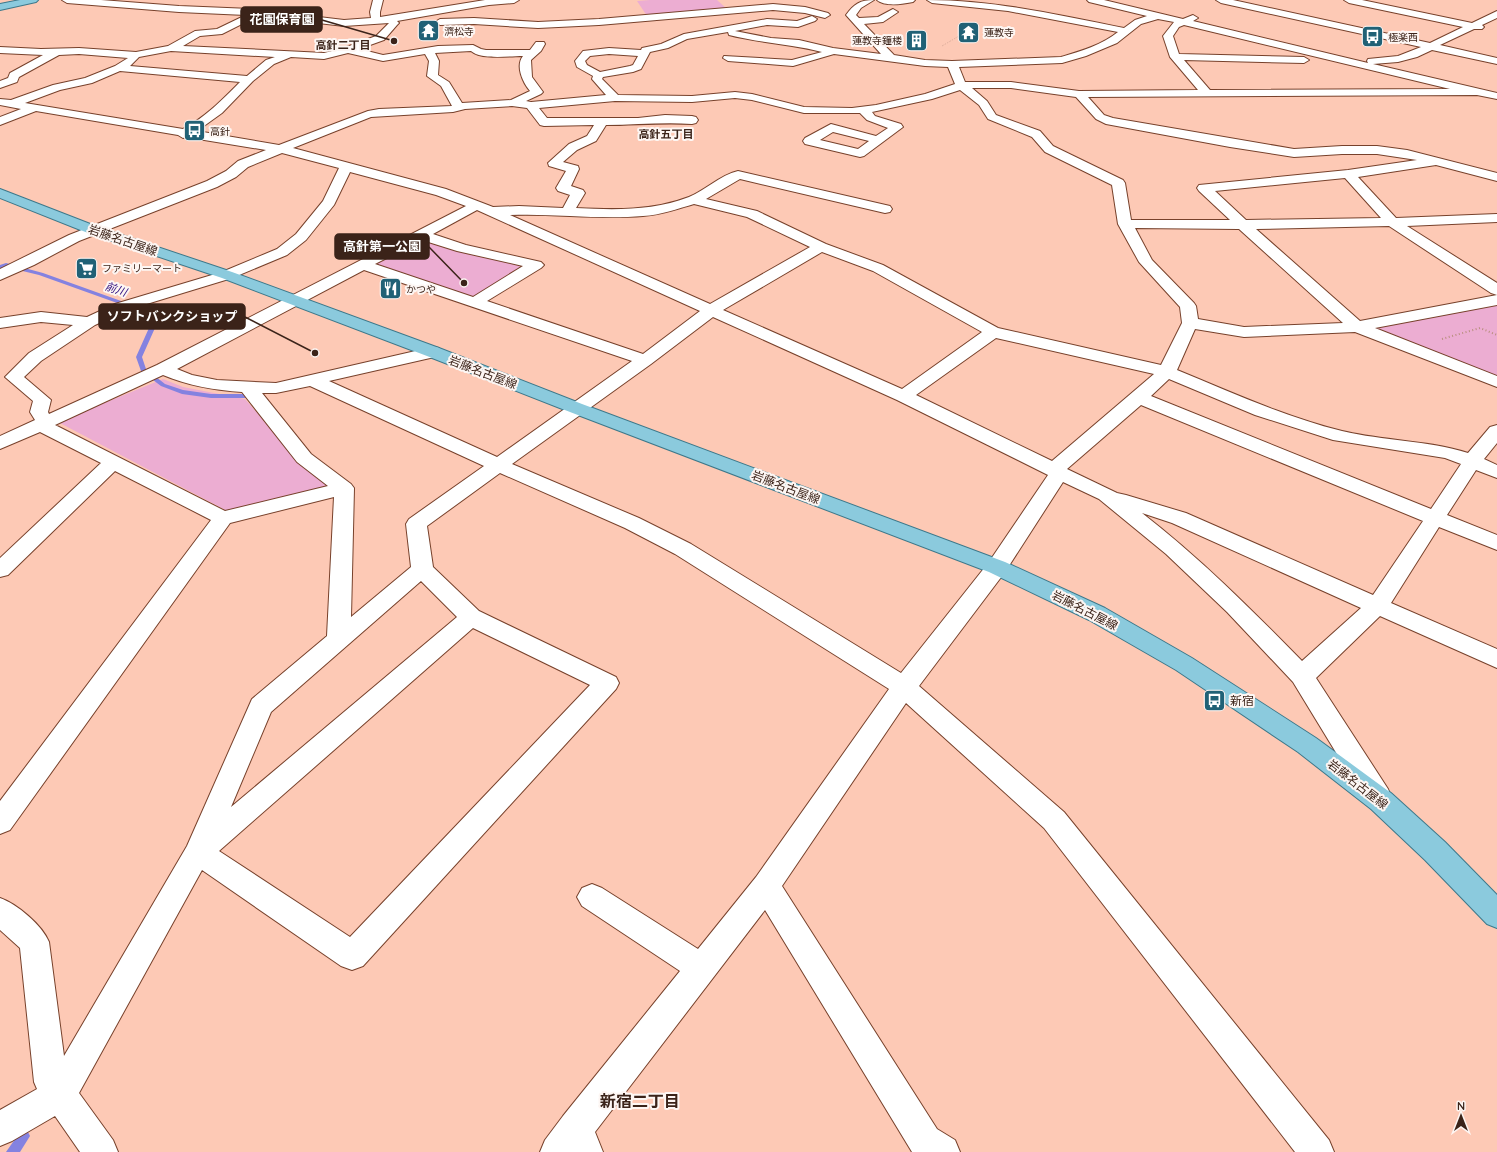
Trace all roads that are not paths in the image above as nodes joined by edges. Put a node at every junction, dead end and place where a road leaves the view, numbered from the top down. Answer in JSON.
{"nodes":[{"id":1,"x":32,"y":0,"type":"edge"},
{"id":2,"x":67,"y":0,"type":"edge"},
{"id":3,"x":378,"y":0,"type":"edge"},
{"id":4,"x":514,"y":0,"type":"edge"},
{"id":5,"x":722,"y":0,"type":"edge"},
{"id":6,"x":869,"y":0,"type":"edge"},
{"id":7,"x":882,"y":0,"type":"edge"},
{"id":8,"x":910,"y":0,"type":"edge"},
{"id":9,"x":932,"y":0,"type":"edge"},
{"id":10,"x":1092,"y":0,"type":"edge"},
{"id":11,"x":1349,"y":0,"type":"edge"},
{"id":12,"x":1239,"y":2,"type":"edge"},
{"id":13,"x":269,"y":3,"type":"dead end"},
{"id":14,"x":1221,"y":4,"type":"edge"},
{"id":15,"x":0,"y":7,"type":"edge"},
{"id":16,"x":734,"y":10,"type":"junction"},
{"id":17,"x":254,"y":12,"type":"junction"},
{"id":18,"x":530,"y":12,"type":"dead end"},
{"id":19,"x":893,"y":12,"type":"dead end"},
{"id":20,"x":1206,"y":14,"type":"dead end"},
{"id":21,"x":1497,"y":14,"type":"edge"},
{"id":22,"x":825,"y":15,"type":"junction"},
{"id":23,"x":1157,"y":16,"type":"junction"},
{"id":24,"x":854,"y":18,"type":"junction"},
{"id":25,"x":376,"y":21,"type":"junction"},
{"id":26,"x":393,"y":21,"type":"junction"},
{"id":27,"x":1183,"y":22,"type":"junction"},
{"id":28,"x":1472,"y":26,"type":"junction"},
{"id":29,"x":529,"y":30,"type":"junction"},
{"id":30,"x":722,"y":30,"type":"junction"},
{"id":31,"x":1491,"y":30,"type":"dead end"},
{"id":32,"x":1126,"y":31,"type":"junction"},
{"id":33,"x":1432,"y":47,"type":"junction"},
{"id":34,"x":171,"y":48,"type":"junction"},
{"id":35,"x":0,"y":50,"type":"edge"},
{"id":36,"x":348,"y":50,"type":"junction"},
{"id":37,"x":833,"y":50,"type":"junction"},
{"id":38,"x":58,"y":51,"type":"junction"},
{"id":39,"x":429,"y":51,"type":"junction"},
{"id":40,"x":531,"y":53,"type":"junction"},
{"id":41,"x":644,"y":53,"type":"junction"},
{"id":42,"x":292,"y":54,"type":"junction"},
{"id":43,"x":136,"y":55,"type":"junction"},
{"id":44,"x":728,"y":58,"type":"dead end"},
{"id":45,"x":891,"y":58,"type":"junction"},
{"id":46,"x":1175,"y":58,"type":"junction"},
{"id":47,"x":1346,"y":60,"type":"junction"},
{"id":48,"x":1497,"y":61,"type":"edge"},
{"id":49,"x":952,"y":64,"type":"junction"},
{"id":50,"x":119,"y":68,"type":"junction"},
{"id":51,"x":599,"y":75,"type":"junction"},
{"id":52,"x":249,"y":79,"type":"junction"},
{"id":53,"x":961,"y":85,"type":"junction"},
{"id":54,"x":0,"y":86,"type":"edge"},
{"id":55,"x":1079,"y":94,"type":"junction"},
{"id":56,"x":1207,"y":94,"type":"junction"},
{"id":57,"x":1487,"y":94,"type":"edge"},
{"id":58,"x":615,"y":98,"type":"junction"},
{"id":59,"x":6,"y":103,"type":"edge"},
{"id":60,"x":512,"y":103,"type":"junction"},
{"id":61,"x":1497,"y":103,"type":"edge"},
{"id":62,"x":531,"y":105,"type":"junction"},
{"id":63,"x":36,"y":107,"type":"junction"},
{"id":64,"x":459,"y":108,"type":"junction"},
{"id":65,"x":863,"y":110,"type":"junction"},
{"id":66,"x":692,"y":120,"type":"dead end"},
{"id":67,"x":0,"y":121,"type":"edge"},
{"id":68,"x":602,"y":121,"type":"junction"},
{"id":69,"x":183,"y":134,"type":"junction"},
{"id":70,"x":878,"y":140,"type":"dead end"},
{"id":71,"x":281,"y":149,"type":"junction"},
{"id":72,"x":1434,"y":162,"type":"junction"},
{"id":73,"x":346,"y":167,"type":"junction"},
{"id":74,"x":1348,"y":174,"type":"junction"},
{"id":75,"x":1497,"y":177,"type":"edge"},
{"id":76,"x":0,"y":193,"type":"edge"},
{"id":77,"x":694,"y":200,"type":"junction"},
{"id":78,"x":484,"y":208,"type":"junction"},
{"id":79,"x":885,"y":209,"type":"dead end"},
{"id":80,"x":568,"y":212,"type":"junction"},
{"id":81,"x":1497,"y":218,"type":"edge"},
{"id":82,"x":1393,"y":223,"type":"junction"},
{"id":83,"x":1125,"y":224,"type":"junction"},
{"id":84,"x":1244,"y":226,"type":"junction"},
{"id":85,"x":93,"y":230,"type":"junction"},
{"id":86,"x":422,"y":235,"type":"junction"},
{"id":87,"x":74,"y":238,"type":"junction"},
{"id":88,"x":821,"y":247,"type":"junction"},
{"id":89,"x":363,"y":265,"type":"junction"},
{"id":90,"x":3,"y":269,"type":"edge"},
{"id":91,"x":227,"y":275,"type":"junction"},
{"id":92,"x":1497,"y":290,"type":"edge"},
{"id":93,"x":1497,"y":300,"type":"edge"},
{"id":94,"x":294,"y":301,"type":"junction"},
{"id":95,"x":475,"y":302,"type":"junction"},
{"id":96,"x":711,"y":310,"type":"junction"},
{"id":97,"x":89,"y":322,"type":"junction"},
{"id":98,"x":0,"y":323,"type":"edge"},
{"id":99,"x":1190,"y":323,"type":"junction"},
{"id":100,"x":1357,"y":327,"type":"junction"},
{"id":101,"x":993,"y":332,"type":"junction"},
{"id":102,"x":433,"y":352,"type":"junction"},
{"id":103,"x":645,"y":360,"type":"junction"},
{"id":104,"x":22,"y":370,"type":"junction"},
{"id":105,"x":160,"y":370,"type":"junction"},
{"id":106,"x":1167,"y":372,"type":"junction"},
{"id":107,"x":0,"y":379,"type":"edge"},
{"id":108,"x":312,"y":380,"type":"junction"},
{"id":109,"x":1497,"y":382,"type":"edge"},
{"id":110,"x":248,"y":387,"type":"junction"},
{"id":111,"x":903,"y":396,"type":"junction"},
{"id":112,"x":1140,"y":398,"type":"junction"},
{"id":113,"x":576,"y":408,"type":"junction"},
{"id":114,"x":43,"y":424,"type":"junction"},
{"id":115,"x":1497,"y":431,"type":"edge"},
{"id":116,"x":0,"y":443,"type":"edge"},
{"id":117,"x":1472,"y":461,"type":"junction"},
{"id":118,"x":113,"y":462,"type":"junction"},
{"id":119,"x":498,"y":465,"type":"junction"},
{"id":120,"x":1057,"y":471,"type":"junction"},
{"id":121,"x":1497,"y":472,"type":"edge"},
{"id":122,"x":344,"y":488,"type":"junction"},
{"id":123,"x":1106,"y":495,"type":"junction"},
{"id":124,"x":223,"y":518,"type":"junction"},
{"id":125,"x":1435,"y":519,"type":"junction"},
{"id":126,"x":1497,"y":543,"type":"edge"},
{"id":127,"x":997,"y":567,"type":"junction"},
{"id":128,"x":422,"y":569,"type":"junction"},
{"id":129,"x":0,"y":570,"type":"edge"},
{"id":130,"x":1378,"y":605,"type":"junction"},
{"id":131,"x":472,"y":617,"type":"junction"},
{"id":132,"x":339,"y":640,"type":"junction"},
{"id":133,"x":1497,"y":659,"type":"edge"},
{"id":134,"x":1302,"y":676,"type":"junction"},
{"id":135,"x":904,"y":687,"type":"junction"},
{"id":136,"x":1381,"y":801,"type":"junction"},
{"id":137,"x":0,"y":822,"type":"edge"},
{"id":138,"x":198,"y":852,"type":"junction"},
{"id":139,"x":766,"y":886,"type":"junction"},
{"id":140,"x":592,"y":897,"type":"dead end"},
{"id":141,"x":0,"y":911,"type":"edge"},
{"id":142,"x":1496,"y":913,"type":"edge"},
{"id":143,"x":701,"y":968,"type":"junction"},
{"id":144,"x":60,"y":1095,"type":"junction"},
{"id":145,"x":0,"y":1129,"type":"edge"},
{"id":146,"x":573,"y":1144,"type":"edge"},
{"id":147,"x":101,"y":1152,"type":"edge"},
{"id":148,"x":943,"y":1152,"type":"edge"},
{"id":149,"x":1317,"y":1152,"type":"edge"}],
"edges":[{"from":1,"to":15,"type":"main road"},
{"from":2,"to":17,"type":"street"},
{"from":3,"to":25,"type":"street"},
{"from":4,"to":26,"type":"street"},
{"from":5,"to":16,"type":"street"},
{"from":6,"to":24,"type":"street"},
{"from":7,"to":8,"type":"street"},
{"from":9,"to":32,"type":"street"},
{"from":10,"to":23,"type":"street"},
{"from":11,"to":28,"type":"street"},
{"from":12,"to":14,"type":"street"},
{"from":12,"to":33,"type":"street"},
{"from":13,"to":17,"type":"street"},
{"from":16,"to":22,"type":"street"},
{"from":16,"to":29,"type":"street"},
{"from":17,"to":25,"type":"street"},
{"from":17,"to":34,"type":"street"},
{"from":18,"to":29,"type":"street"},
{"from":19,"to":24,"type":"street"},
{"from":20,"to":27,"type":"street"},
{"from":21,"to":28,"type":"street"},
{"from":22,"to":24,"type":"street"},
{"from":22,"to":30,"type":"street"},
{"from":23,"to":27,"type":"street"},
{"from":23,"to":32,"type":"street"},
{"from":24,"to":45,"type":"street"},
{"from":25,"to":26,"type":"street"},
{"from":26,"to":29,"type":"street"},
{"from":26,"to":36,"type":"street"},
{"from":27,"to":46,"type":"street"},
{"from":27,"to":47,"type":"street"},
{"from":28,"to":31,"type":"street"},
{"from":28,"to":33,"type":"street"},
{"from":29,"to":40,"type":"street"},
{"from":30,"to":37,"type":"street"},
{"from":30,"to":41,"type":"street"},
{"from":32,"to":49,"type":"street"},
{"from":33,"to":47,"type":"street"},
{"from":33,"to":48,"type":"street"},
{"from":34,"to":42,"type":"street"},
{"from":34,"to":43,"type":"street"},
{"from":35,"to":38,"type":"street"},
{"from":36,"to":39,"type":"street"},
{"from":36,"to":42,"type":"street"},
{"from":37,"to":44,"type":"street"},
{"from":37,"to":45,"type":"street"},
{"from":38,"to":43,"type":"street"},
{"from":38,"to":54,"type":"street"},
{"from":39,"to":40,"type":"street"},
{"from":39,"to":64,"type":"street"},
{"from":40,"to":60,"type":"street"},
{"from":41,"to":51,"type":"street"},
{"from":41,"to":51,"type":"street"},
{"from":42,"to":52,"type":"street"},
{"from":43,"to":50,"type":"street"},
{"from":45,"to":49,"type":"street"},
{"from":46,"to":47,"type":"street"},
{"from":46,"to":56,"type":"street"},
{"from":47,"to":57,"type":"street"},
{"from":49,"to":53,"type":"street"},
{"from":50,"to":52,"type":"street"},
{"from":50,"to":59,"type":"street"},
{"from":51,"to":58,"type":"street"},
{"from":52,"to":69,"type":"street"},
{"from":53,"to":55,"type":"street"},
{"from":53,"to":65,"type":"street"},
{"from":53,"to":83,"type":"street"},
{"from":55,"to":56,"type":"street"},
{"from":55,"to":72,"type":"street"},
{"from":56,"to":57,"type":"street"},
{"from":57,"to":61,"type":"street"},
{"from":58,"to":62,"type":"street"},
{"from":58,"to":65,"type":"street"},
{"from":59,"to":63,"type":"street"},
{"from":60,"to":62,"type":"street"},
{"from":60,"to":64,"type":"street"},
{"from":62,"to":68,"type":"street"},
{"from":63,"to":67,"type":"street"},
{"from":63,"to":69,"type":"street"},
{"from":64,"to":71,"type":"street"},
{"from":65,"to":70,"type":"street"},
{"from":66,"to":68,"type":"street"},
{"from":68,"to":80,"type":"street"},
{"from":69,"to":71,"type":"street"},
{"from":71,"to":73,"type":"street"},
{"from":71,"to":85,"type":"street"},
{"from":72,"to":74,"type":"street"},
{"from":72,"to":75,"type":"street"},
{"from":73,"to":78,"type":"street"},
{"from":73,"to":91,"type":"street"},
{"from":74,"to":82,"type":"street"},
{"from":74,"to":84,"type":"street"},
{"from":76,"to":85,"type":"main road","name":"岩藤名古屋線"},
{"from":77,"to":79,"type":"street"},
{"from":77,"to":80,"type":"street"},
{"from":77,"to":88,"type":"street"},
{"from":78,"to":80,"type":"street"},
{"from":78,"to":86,"type":"street"},
{"from":78,"to":96,"type":"street"},
{"from":81,"to":82,"type":"street"},
{"from":82,"to":84,"type":"street"},
{"from":82,"to":92,"type":"street"},
{"from":83,"to":84,"type":"street"},
{"from":83,"to":99,"type":"street"},
{"from":84,"to":100,"type":"street"},
{"from":85,"to":87,"type":"street"},
{"from":85,"to":91,"type":"main road","name":"岩藤名古屋線"},
{"from":86,"to":89,"type":"street"},
{"from":86,"to":95,"type":"street"},
{"from":87,"to":90,"type":"street"},
{"from":87,"to":90,"type":"street"},
{"from":88,"to":96,"type":"street"},
{"from":88,"to":101,"type":"street"},
{"from":89,"to":94,"type":"street"},
{"from":89,"to":95,"type":"street"},
{"from":91,"to":94,"type":"main road","name":"岩藤名古屋線"},
{"from":91,"to":97,"type":"street"},
{"from":93,"to":100,"type":"street"},
{"from":94,"to":102,"type":"main road","name":"岩藤名古屋線"},
{"from":94,"to":105,"type":"street"},
{"from":95,"to":103,"type":"street"},
{"from":96,"to":103,"type":"street"},
{"from":96,"to":111,"type":"street"},
{"from":97,"to":98,"type":"street"},
{"from":97,"to":104,"type":"street"},
{"from":99,"to":100,"type":"street"},
{"from":99,"to":106,"type":"street"},
{"from":100,"to":109,"type":"street"},
{"from":101,"to":106,"type":"street"},
{"from":101,"to":111,"type":"street"},
{"from":102,"to":108,"type":"street"},
{"from":102,"to":113,"type":"main road","name":"岩藤名古屋線"},
{"from":103,"to":113,"type":"street"},
{"from":104,"to":107,"type":"street"},
{"from":104,"to":114,"type":"street"},
{"from":105,"to":110,"type":"street"},
{"from":105,"to":114,"type":"street"},
{"from":106,"to":112,"type":"street"},
{"from":106,"to":117,"type":"street"},
{"from":108,"to":110,"type":"street"},
{"from":108,"to":119,"type":"street"},
{"from":110,"to":122,"type":"street"},
{"from":111,"to":120,"type":"street"},
{"from":112,"to":120,"type":"street"},
{"from":112,"to":125,"type":"street"},
{"from":113,"to":119,"type":"street"},
{"from":113,"to":127,"type":"main road","name":"岩藤名古屋線"},
{"from":114,"to":116,"type":"street"},
{"from":114,"to":118,"type":"street"},
{"from":115,"to":117,"type":"street"},
{"from":117,"to":121,"type":"street"},
{"from":117,"to":125,"type":"street"},
{"from":118,"to":124,"type":"street"},
{"from":118,"to":129,"type":"street"},
{"from":119,"to":128,"type":"street"},
{"from":119,"to":135,"type":"street"},
{"from":120,"to":123,"type":"street"},
{"from":120,"to":127,"type":"street"},
{"from":122,"to":124,"type":"street"},
{"from":122,"to":132,"type":"street"},
{"from":123,"to":130,"type":"street"},
{"from":123,"to":134,"type":"street"},
{"from":124,"to":137,"type":"street"},
{"from":125,"to":126,"type":"street"},
{"from":125,"to":130,"type":"street"},
{"from":127,"to":135,"type":"street"},
{"from":127,"to":136,"type":"main road","name":"岩藤名古屋線"},
{"from":128,"to":131,"type":"street"},
{"from":128,"to":132,"type":"street"},
{"from":130,"to":133,"type":"street"},
{"from":130,"to":134,"type":"street"},
{"from":131,"to":138,"type":"street"},
{"from":131,"to":138,"type":"street"},
{"from":132,"to":138,"type":"street"},
{"from":134,"to":136,"type":"street"},
{"from":135,"to":139,"type":"street"},
{"from":135,"to":149,"type":"street"},
{"from":136,"to":142,"type":"main road","name":"岩藤名古屋線"},
{"from":138,"to":144,"type":"street"},
{"from":139,"to":143,"type":"street"},
{"from":139,"to":148,"type":"street"},
{"from":140,"to":143,"type":"street"},
{"from":141,"to":144,"type":"street"},
{"from":143,"to":146,"type":"street"},
{"from":144,"to":145,"type":"street"},
{"from":144,"to":147,"type":"street"}]}
